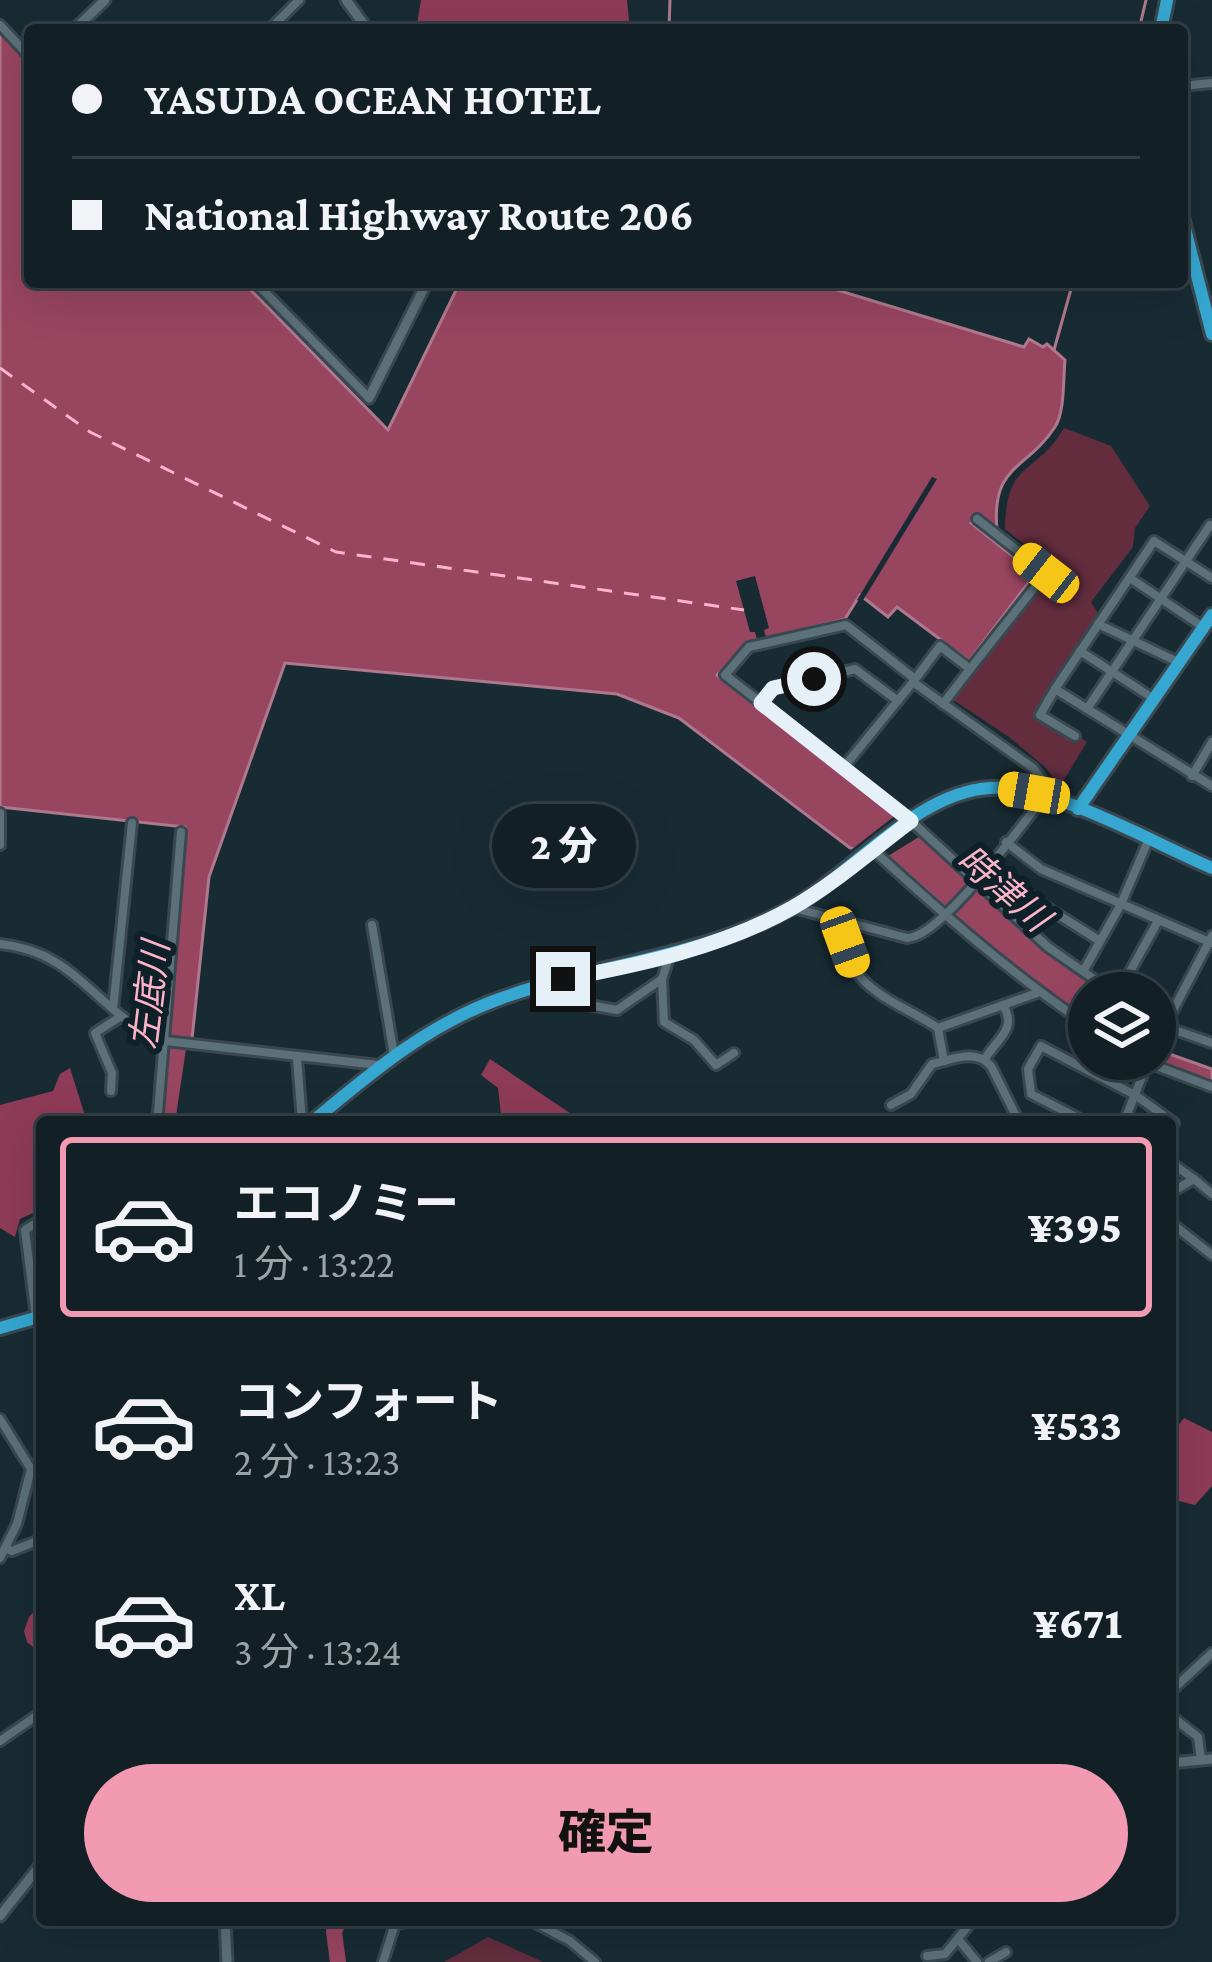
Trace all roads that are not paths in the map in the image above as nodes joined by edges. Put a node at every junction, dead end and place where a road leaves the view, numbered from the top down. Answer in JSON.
{"nodes":[{"id":1,"x":105,"y":0,"type":"edge"},
{"id":2,"x":299,"y":0,"type":"edge"},
{"id":3,"x":80,"y":24,"type":"edge"},
{"id":4,"x":275,"y":24,"type":"edge"},
{"id":5,"x":0,"y":25,"type":"edge"},
{"id":6,"x":24,"y":51,"type":"edge"},
{"id":7,"x":1188,"y":244,"type":"edge"},
{"id":8,"x":1212,"y":266,"type":"edge"},
{"id":9,"x":1194,"y":269,"type":"junction"},
{"id":10,"x":261,"y":288,"type":"edge"},
{"id":11,"x":425,"y":288,"type":"edge"},
{"id":12,"x":1212,"y":334,"type":"edge"},
{"id":13,"x":369,"y":398,"type":"joint"},
{"id":14,"x":977,"y":519,"type":"dead end"},
{"id":15,"x":1210,"y":525,"type":"edge"},
{"id":16,"x":1187,"y":561,"type":"junction"},
{"id":17,"x":1130,"y":578,"type":"junction"},
{"id":18,"x":1212,"y":578,"type":"edge"},
{"id":19,"x":1161,"y":600,"type":"junction"},
{"id":20,"x":1208,"y":621,"type":"edge"},
{"id":21,"x":1098,"y":624,"type":"junction"},
{"id":22,"x":1134,"y":641,"type":"junction"},
{"id":23,"x":1080,"y":651,"type":"junction"},
{"id":24,"x":1180,"y":663,"type":"junction"},
{"id":25,"x":970,"y":669,"type":"junction"},
{"id":26,"x":1113,"y":672,"type":"junction"},
{"id":27,"x":914,"y":681,"type":"junction"},
{"id":28,"x":1055,"y":689,"type":"junction"},
{"id":29,"x":1155,"y":699,"type":"junction"},
{"id":30,"x":898,"y":700,"type":"junction"},
{"id":31,"x":761,"y":703,"type":"junction"},
{"id":32,"x":943,"y":704,"type":"junction"},
{"id":33,"x":1087,"y":710,"type":"junction"},
{"id":34,"x":1075,"y":736,"type":"dead end"},
{"id":35,"x":1127,"y":736,"type":"junction"},
{"id":36,"x":1212,"y":744,"type":"edge"},
{"id":37,"x":844,"y":767,"type":"junction"},
{"id":38,"x":1192,"y":776,"type":"junction"},
{"id":39,"x":1212,"y":786,"type":"edge"},
{"id":40,"x":1045,"y":796,"type":"junction"},
{"id":41,"x":1078,"y":809,"type":"junction"},
{"id":42,"x":0,"y":813,"type":"edge"},
{"id":43,"x":911,"y":821,"type":"junction"},
{"id":44,"x":132,"y":823,"type":"dead end"},
{"id":45,"x":181,"y":832,"type":"dead end"},
{"id":46,"x":1148,"y":841,"type":"junction"},
{"id":47,"x":1006,"y":842,"type":"junction"},
{"id":48,"x":0,"y":845,"type":"edge"},
{"id":49,"x":873,"y":850,"type":"junction"},
{"id":50,"x":990,"y":861,"type":"junction"},
{"id":51,"x":1212,"y":868,"type":"edge"},
{"id":52,"x":975,"y":880,"type":"junction"},
{"id":53,"x":1121,"y":904,"type":"junction"},
{"id":54,"x":792,"y":908,"type":"junction"},
{"id":55,"x":946,"y":917,"type":"junction"},
{"id":56,"x":1158,"y":921,"type":"junction"},
{"id":57,"x":849,"y":923,"type":"junction"},
{"id":58,"x":372,"y":925,"type":"dead end"},
{"id":59,"x":1211,"y":940,"type":"edge"},
{"id":60,"x":1100,"y":941,"type":"junction"},
{"id":61,"x":0,"y":944,"type":"edge"},
{"id":62,"x":670,"y":955,"type":"junction"},
{"id":63,"x":1084,"y":970,"type":"junction"},
{"id":64,"x":1087,"y":972,"type":"edge"},
{"id":65,"x":1128,"y":972,"type":"edge"},
{"id":66,"x":576,"y":976,"type":"junction"},
{"id":67,"x":662,"y":979,"type":"junction"},
{"id":68,"x":1038,"y":992,"type":"junction"},
{"id":69,"x":1176,"y":997,"type":"edge"},
{"id":70,"x":1003,"y":1005,"type":"junction"},
{"id":71,"x":1068,"y":1012,"type":"edge"},
{"id":72,"x":116,"y":1014,"type":"junction"},
{"id":73,"x":938,"y":1028,"type":"junction"},
{"id":74,"x":1176,"y":1031,"type":"edge"},
{"id":75,"x":164,"y":1040,"type":"junction"},
{"id":76,"x":1212,"y":1043,"type":"edge"},
{"id":77,"x":734,"y":1053,"type":"dead end"},
{"id":78,"x":394,"y":1055,"type":"junction"},
{"id":79,"x":297,"y":1058,"type":"junction"},
{"id":80,"x":985,"y":1059,"type":"junction"},
{"id":81,"x":944,"y":1061,"type":"junction"},
{"id":82,"x":379,"y":1066,"type":"junction"},
{"id":83,"x":1176,"y":1073,"type":"edge"},
{"id":84,"x":1139,"y":1080,"type":"edge"},
{"id":85,"x":1212,"y":1087,"type":"edge"},
{"id":86,"x":111,"y":1091,"type":"dead end"},
{"id":87,"x":1135,"y":1095,"type":"junction"},
{"id":88,"x":1082,"y":1103,"type":"dead end"},
{"id":89,"x":891,"y":1105,"type":"dead end"},
{"id":90,"x":158,"y":1113,"type":"dead end"},
{"id":91,"x":302,"y":1116,"type":"edge"},
{"id":92,"x":319,"y":1116,"type":"edge"},
{"id":93,"x":1016,"y":1116,"type":"edge"},
{"id":94,"x":1072,"y":1116,"type":"edge"},
{"id":95,"x":1080,"y":1116,"type":"edge"},
{"id":96,"x":1126,"y":1116,"type":"edge"},
{"id":97,"x":1163,"y":1116,"type":"edge"},
{"id":98,"x":1176,"y":1166,"type":"edge"},
{"id":99,"x":1194,"y":1179,"type":"junction"},
{"id":100,"x":1176,"y":1190,"type":"edge"},
{"id":101,"x":1212,"y":1194,"type":"edge"},
{"id":102,"x":36,"y":1223,"type":"edge"},
{"id":103,"x":1176,"y":1227,"type":"edge"},
{"id":104,"x":1212,"y":1255,"type":"edge"},
{"id":105,"x":36,"y":1298,"type":"edge"},
{"id":106,"x":36,"y":1318,"type":"edge"},
{"id":107,"x":0,"y":1328,"type":"edge"},
{"id":108,"x":0,"y":1419,"type":"edge"},
{"id":109,"x":36,"y":1469,"type":"edge"},
{"id":110,"x":36,"y":1541,"type":"edge"},
{"id":111,"x":7,"y":1549,"type":"junction"},
{"id":112,"x":0,"y":1558,"type":"edge"},
{"id":113,"x":1212,"y":1654,"type":"edge"},
{"id":114,"x":1176,"y":1687,"type":"edge"},
{"id":115,"x":36,"y":1716,"type":"edge"},
{"id":116,"x":1176,"y":1720,"type":"edge"},
{"id":117,"x":0,"y":1741,"type":"edge"},
{"id":118,"x":1207,"y":1759,"type":"edge"},
{"id":119,"x":1176,"y":1762,"type":"edge"},
{"id":120,"x":36,"y":1871,"type":"edge"},
{"id":121,"x":0,"y":1916,"type":"edge"},
{"id":122,"x":224,"y":1926,"type":"edge"},
{"id":123,"x":394,"y":1926,"type":"edge"},
{"id":124,"x":541,"y":1926,"type":"edge"},
{"id":125,"x":968,"y":1926,"type":"edge"},
{"id":126,"x":958,"y":1939,"type":"junction"},
{"id":127,"x":1006,"y":1952,"type":"dead end"},
{"id":128,"x":927,"y":1956,"type":"dead end"},
{"id":129,"x":227,"y":1962,"type":"edge"},
{"id":130,"x":383,"y":1962,"type":"edge"},
{"id":131,"x":596,"y":1962,"type":"edge"},
{"id":132,"x":977,"y":1962,"type":"edge"},
{"id":133,"x":989,"y":1962,"type":"edge"}],
"edges":[{"from":1,"to":3,"type":"street"},
{"from":2,"to":4,"type":"street"},
{"from":5,"to":6,"type":"street"},
{"from":7,"to":9,"type":"highway"},
{"from":8,"to":9,"type":"street"},
{"from":9,"to":12,"type":"highway"},
{"from":10,"to":13,"type":"street"},
{"from":11,"to":13,"type":"street"},
{"from":14,"to":25,"type":"street"},
{"from":15,"to":16,"type":"street"},
{"from":16,"to":17,"type":"street"},
{"from":16,"to":18,"type":"street"},
{"from":16,"to":19,"type":"street"},
{"from":17,"to":19,"type":"street"},
{"from":17,"to":21,"type":"street"},
{"from":19,"to":20,"type":"street"},
{"from":19,"to":22,"type":"street"},
{"from":20,"to":24,"type":"highway"},
{"from":21,"to":22,"type":"street"},
{"from":21,"to":23,"type":"street"},
{"from":22,"to":24,"type":"street"},
{"from":22,"to":26,"type":"street"},
{"from":23,"to":26,"type":"street"},
{"from":23,"to":28,"type":"street"},
{"from":24,"to":29,"type":"highway"},
{"from":25,"to":27,"type":"street"},
{"from":25,"to":32,"type":"street"},
{"from":26,"to":29,"type":"street"},
{"from":26,"to":33,"type":"street"},
{"from":27,"to":30,"type":"street"},
{"from":27,"to":31,"type":"street"},
{"from":27,"to":32,"type":"street"},
{"from":28,"to":33,"type":"street"},
{"from":28,"to":34,"type":"street"},
{"from":29,"to":35,"type":"highway"},
{"from":30,"to":31,"type":"street"},
{"from":30,"to":37,"type":"street"},
{"from":31,"to":37,"type":"street"},
{"from":32,"to":40,"type":"street"},
{"from":33,"to":35,"type":"street"},
{"from":35,"to":38,"type":"street"},
{"from":35,"to":41,"type":"highway"},
{"from":36,"to":38,"type":"street"},
{"from":37,"to":43,"type":"street"},
{"from":38,"to":39,"type":"street"},
{"from":40,"to":41,"type":"highway"},
{"from":40,"to":43,"type":"highway"},
{"from":40,"to":47,"type":"street"},
{"from":41,"to":46,"type":"highway"},
{"from":42,"to":48,"type":"street"},
{"from":43,"to":49,"type":"highway"},
{"from":43,"to":52,"type":"street"},
{"from":44,"to":72,"type":"street"},
{"from":45,"to":75,"type":"street"},
{"from":46,"to":51,"type":"highway"},
{"from":46,"to":53,"type":"street"},
{"from":47,"to":50,"type":"street"},
{"from":47,"to":53,"type":"street"},
{"from":49,"to":54,"type":"highway"},
{"from":49,"to":55,"type":"street"},
{"from":50,"to":52,"type":"street"},
{"from":50,"to":60,"type":"street"},
{"from":52,"to":55,"type":"street"},
{"from":52,"to":63,"type":"street"},
{"from":53,"to":56,"type":"street"},
{"from":53,"to":60,"type":"street"},
{"from":54,"to":57,"type":"street"},
{"from":54,"to":62,"type":"highway"},
{"from":55,"to":57,"type":"street"},
{"from":55,"to":68,"type":"street"},
{"from":56,"to":59,"type":"street"},
{"from":56,"to":65,"type":"street"},
{"from":57,"to":73,"type":"street"},
{"from":58,"to":78,"type":"street"},
{"from":59,"to":69,"type":"street"},
{"from":60,"to":63,"type":"street"},
{"from":61,"to":72,"type":"street"},
{"from":62,"to":66,"type":"highway"},
{"from":62,"to":67,"type":"street"},
{"from":63,"to":64,"type":"street"},
{"from":66,"to":67,"type":"street"},
{"from":66,"to":78,"type":"highway"},
{"from":67,"to":77,"type":"street"},
{"from":68,"to":70,"type":"street"},
{"from":68,"to":71,"type":"street"},
{"from":70,"to":73,"type":"street"},
{"from":70,"to":80,"type":"street"},
{"from":72,"to":75,"type":"street"},
{"from":72,"to":86,"type":"street"},
{"from":73,"to":81,"type":"street"},
{"from":74,"to":76,"type":"street"},
{"from":75,"to":79,"type":"street"},
{"from":75,"to":90,"type":"street"},
{"from":78,"to":82,"type":"highway"},
{"from":79,"to":82,"type":"street"},
{"from":79,"to":91,"type":"street"},
{"from":80,"to":81,"type":"street"},
{"from":80,"to":93,"type":"street"},
{"from":81,"to":89,"type":"street"},
{"from":82,"to":92,"type":"highway"},
{"from":83,"to":85,"type":"street"},
{"from":84,"to":87,"type":"street"},
{"from":87,"to":94,"type":"street"},
{"from":87,"to":96,"type":"street"},
{"from":87,"to":97,"type":"street"},
{"from":88,"to":95,"type":"street"},
{"from":98,"to":99,"type":"street"},
{"from":99,"to":100,"type":"street"},
{"from":99,"to":101,"type":"street"},
{"from":102,"to":105,"type":"street"},
{"from":103,"to":104,"type":"street"},
{"from":106,"to":107,"type":"highway"},
{"from":108,"to":109,"type":"street"},
{"from":109,"to":111,"type":"street"},
{"from":110,"to":111,"type":"street"},
{"from":111,"to":112,"type":"street"},
{"from":113,"to":114,"type":"street"},
{"from":115,"to":117,"type":"street"},
{"from":116,"to":118,"type":"street"},
{"from":118,"to":119,"type":"street"},
{"from":120,"to":121,"type":"street"},
{"from":122,"to":129,"type":"street"},
{"from":123,"to":130,"type":"street"},
{"from":124,"to":131,"type":"street"},
{"from":125,"to":126,"type":"street"},
{"from":126,"to":128,"type":"street"},
{"from":126,"to":132,"type":"street"},
{"from":127,"to":133,"type":"street"}]}
